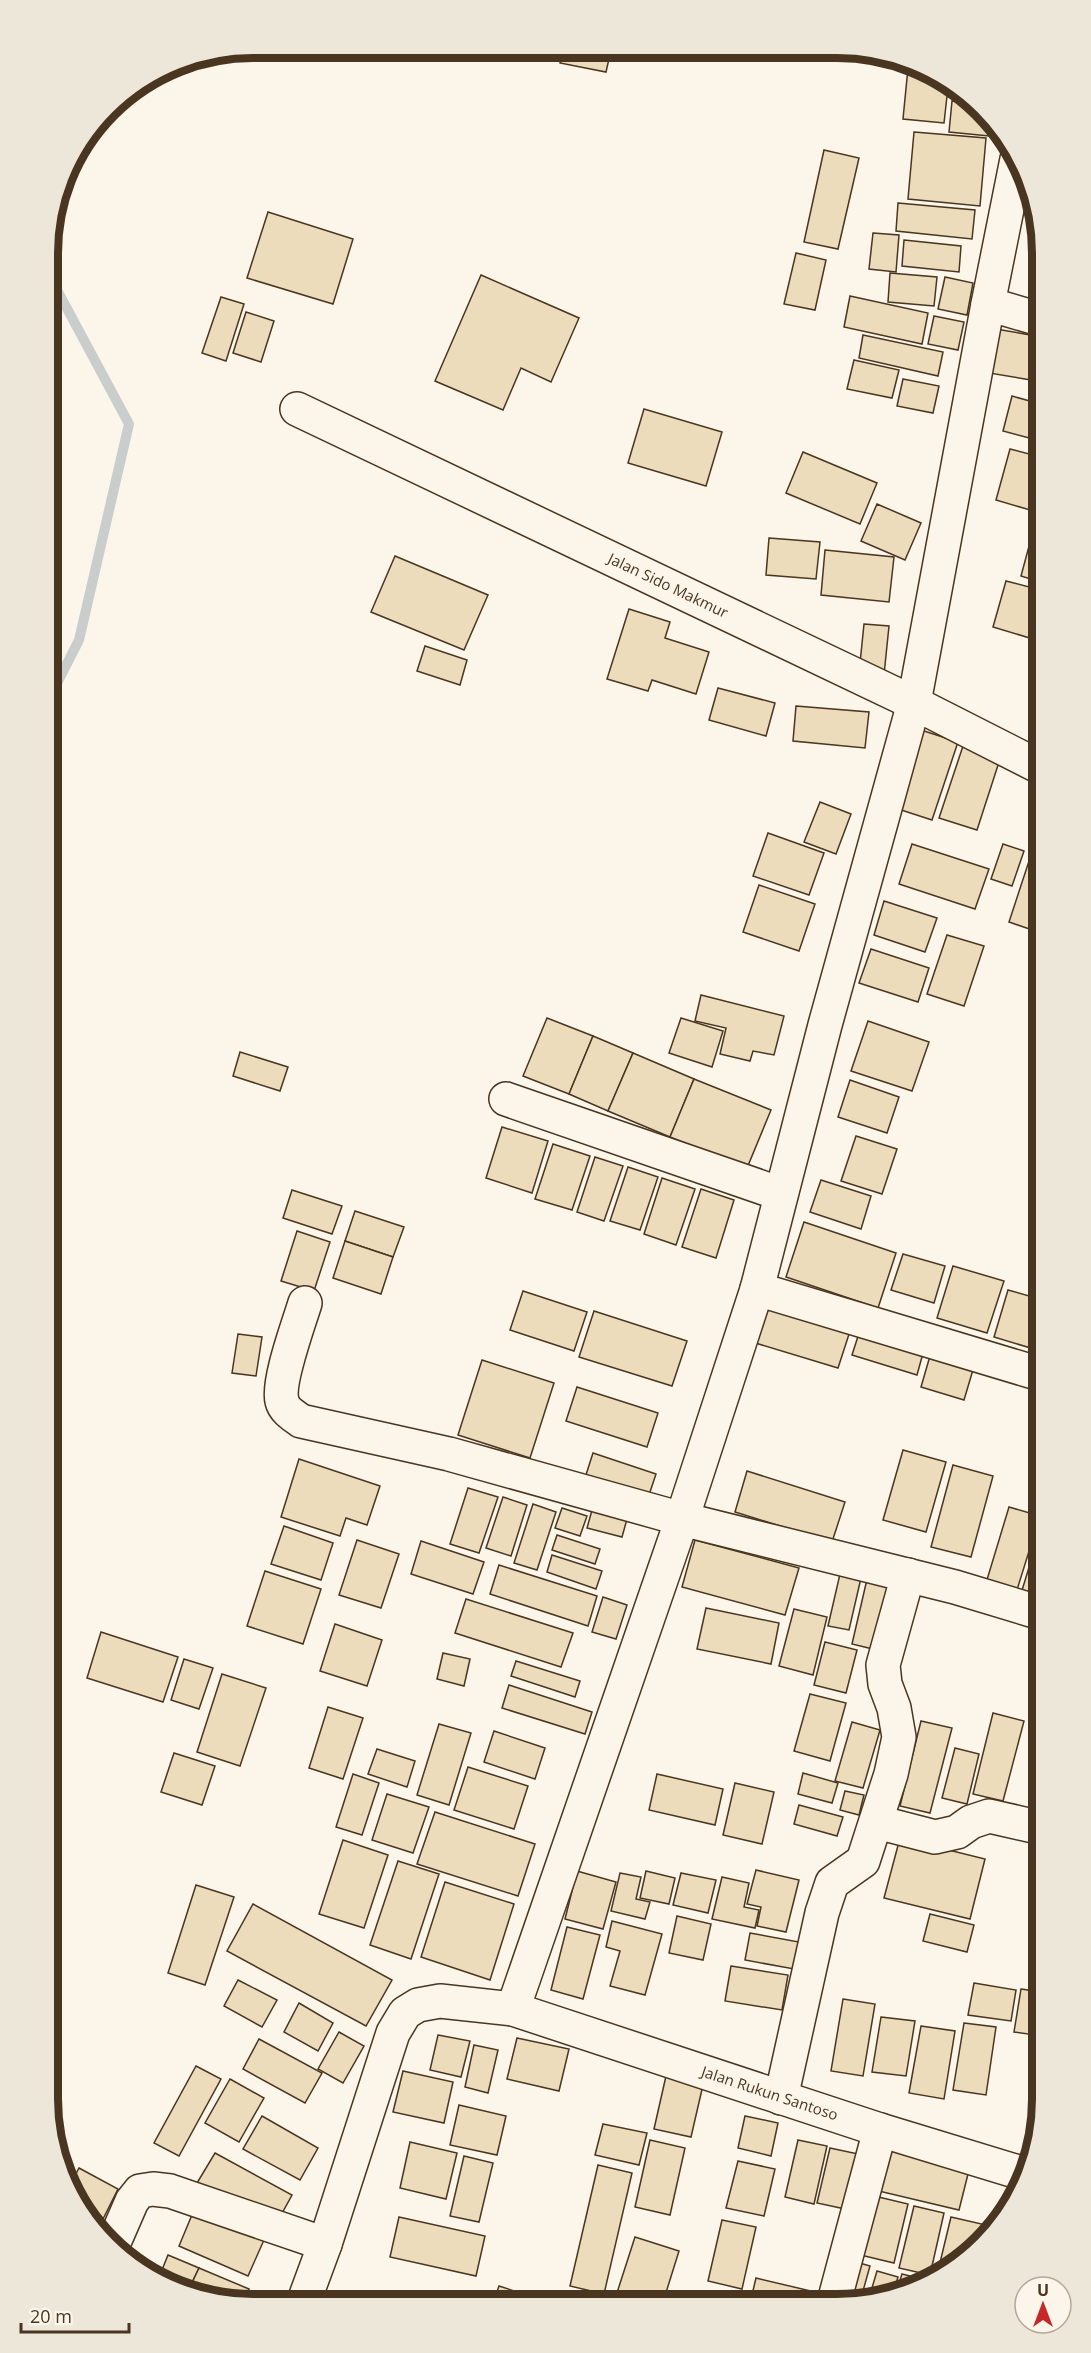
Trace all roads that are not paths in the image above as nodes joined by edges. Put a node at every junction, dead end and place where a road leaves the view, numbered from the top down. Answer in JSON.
{"nodes":[{"id":1,"x":1014,"y":172,"type":"edge"},
{"id":2,"x":988,"y":304,"type":"junction"},
{"id":3,"x":1032,"y":317,"type":"edge"},
{"id":4,"x":297,"y":409,"type":"dead end"},
{"id":5,"x":914,"y":703,"type":"junction"},
{"id":6,"x":1032,"y":763,"type":"edge"},
{"id":7,"x":506,"y":1099,"type":"dead end"},
{"id":8,"x":781,"y":1194,"type":"junction"},
{"id":9,"x":757,"y":1289,"type":"junction"},
{"id":10,"x":305,"y":1303,"type":"dead end"},
{"id":11,"x":1032,"y":1372,"type":"edge"},
{"id":12,"x":682,"y":1519,"type":"junction"},
{"id":13,"x":908,"y":1575,"type":"junction"},
{"id":14,"x":1032,"y":1610,"type":"edge"},
{"id":15,"x":877,"y":1822,"type":"junction"},
{"id":16,"x":1032,"y":1826,"type":"edge"},
{"id":17,"x":513,"y":2009,"type":"junction"},
{"id":18,"x":781,"y":2098,"type":"junction"},
{"id":19,"x":880,"y":2130,"type":"junction"},
{"id":20,"x":1019,"y":2172,"type":"edge"},
{"id":21,"x":116,"y":2237,"type":"edge"},
{"id":22,"x":325,"y":2244,"type":"junction"},
{"id":23,"x":306,"y":2295,"type":"edge"},
{"id":24,"x":836,"y":2295,"type":"edge"}],
"edges":[{"from":1,"to":2,"type":"street"},
{"from":2,"to":3,"type":"street"},
{"from":2,"to":5,"type":"street"},
{"from":4,"to":5,"type":"street","name":"Jalan Sido Makmur"},
{"from":5,"to":6,"type":"street","name":"Jalan Sido Makmur"},
{"from":5,"to":8,"type":"street"},
{"from":7,"to":8,"type":"street"},
{"from":8,"to":9,"type":"street"},
{"from":9,"to":11,"type":"street"},
{"from":9,"to":12,"type":"street"},
{"from":10,"to":12,"type":"street"},
{"from":12,"to":13,"type":"street"},
{"from":12,"to":17,"type":"street"},
{"from":13,"to":14,"type":"street"},
{"from":13,"to":15,"type":"street"},
{"from":15,"to":16,"type":"street"},
{"from":15,"to":18,"type":"street"},
{"from":17,"to":18,"type":"street","name":"Jalan Rukun Santoso"},
{"from":17,"to":22,"type":"street","name":"Jalan Rukun Santoso"},
{"from":18,"to":19,"type":"street","name":"Jalan Rukun Santoso"},
{"from":19,"to":20,"type":"street","name":"Jalan Rukun Santoso"},
{"from":19,"to":24,"type":"street"},
{"from":21,"to":22,"type":"street"},
{"from":22,"to":23,"type":"street","name":"Jalan Rukun Santoso"}]}
